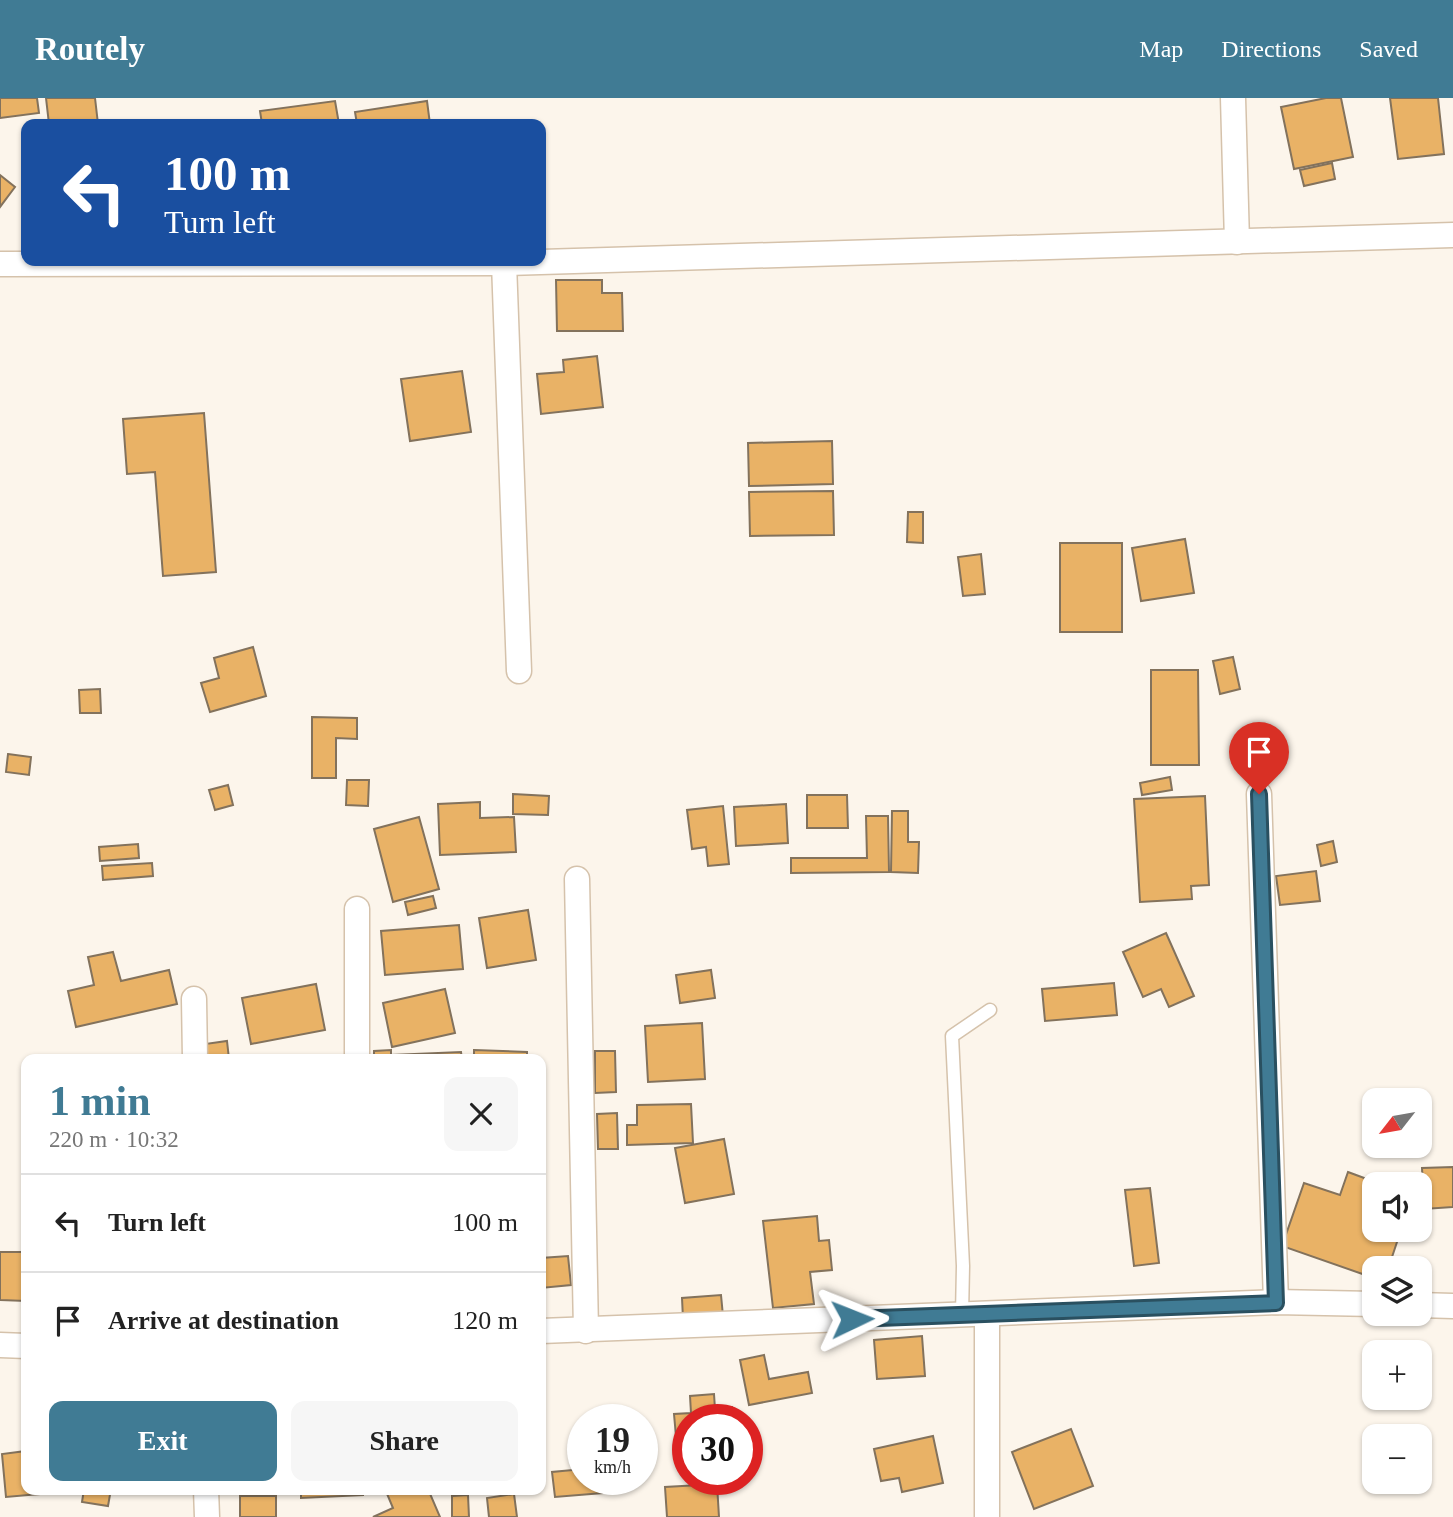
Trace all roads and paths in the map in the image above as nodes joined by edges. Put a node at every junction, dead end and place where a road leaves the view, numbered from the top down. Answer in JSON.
{"nodes":[{"id":1,"x":1233,"y":98,"type":"edge"},
{"id":2,"x":1453,"y":235,"type":"edge"},
{"id":3,"x":1237,"y":242,"type":"junction"},
{"id":4,"x":546,"y":262,"type":"edge"},
{"id":5,"x":0,"y":264,"type":"edge"},
{"id":6,"x":21,"y":264,"type":"edge"},
{"id":7,"x":503,"y":266,"type":"edge"},
{"id":8,"x":519,"y":671,"type":"dead end"},
{"id":9,"x":1259,"y":794,"type":"dead end"},
{"id":10,"x":577,"y":879,"type":"dead end"},
{"id":11,"x":357,"y":909,"type":"dead end"},
{"id":12,"x":194,"y":999,"type":"dead end"},
{"id":13,"x":990,"y":1010,"type":"dead end"},
{"id":14,"x":195,"y":1054,"type":"edge"},
{"id":15,"x":357,"y":1054,"type":"edge"},
{"id":16,"x":1276,"y":1303,"type":"junction"},
{"id":17,"x":1362,"y":1304,"type":"edge"},
{"id":18,"x":1432,"y":1305,"type":"edge"},
{"id":19,"x":1453,"y":1306,"type":"edge"},
{"id":20,"x":974,"y":1315,"type":"junction"},
{"id":21,"x":546,"y":1331,"type":"edge"},
{"id":22,"x":586,"y":1331,"type":"junction"},
{"id":23,"x":0,"y":1345,"type":"edge"},
{"id":24,"x":21,"y":1346,"type":"edge"},
{"id":25,"x":206,"y":1495,"type":"edge"},
{"id":26,"x":207,"y":1517,"type":"edge"},
{"id":27,"x":986,"y":1517,"type":"edge"}],
"edges":[{"from":1,"to":3,"type":"street"},
{"from":2,"to":3,"type":"street"},
{"from":3,"to":4,"type":"street"},
{"from":5,"to":6,"type":"street"},
{"from":7,"to":8,"type":"street"},
{"from":9,"to":16,"type":"street"},
{"from":10,"to":22,"type":"street"},
{"from":11,"to":15,"type":"street"},
{"from":12,"to":14,"type":"street"},
{"from":13,"to":20,"type":"lane"},
{"from":16,"to":17,"type":"street"},
{"from":16,"to":20,"type":"street"},
{"from":18,"to":19,"type":"street"},
{"from":20,"to":22,"type":"street"},
{"from":20,"to":27,"type":"street"},
{"from":21,"to":22,"type":"street"},
{"from":23,"to":24,"type":"street"},
{"from":25,"to":26,"type":"street"}]}
